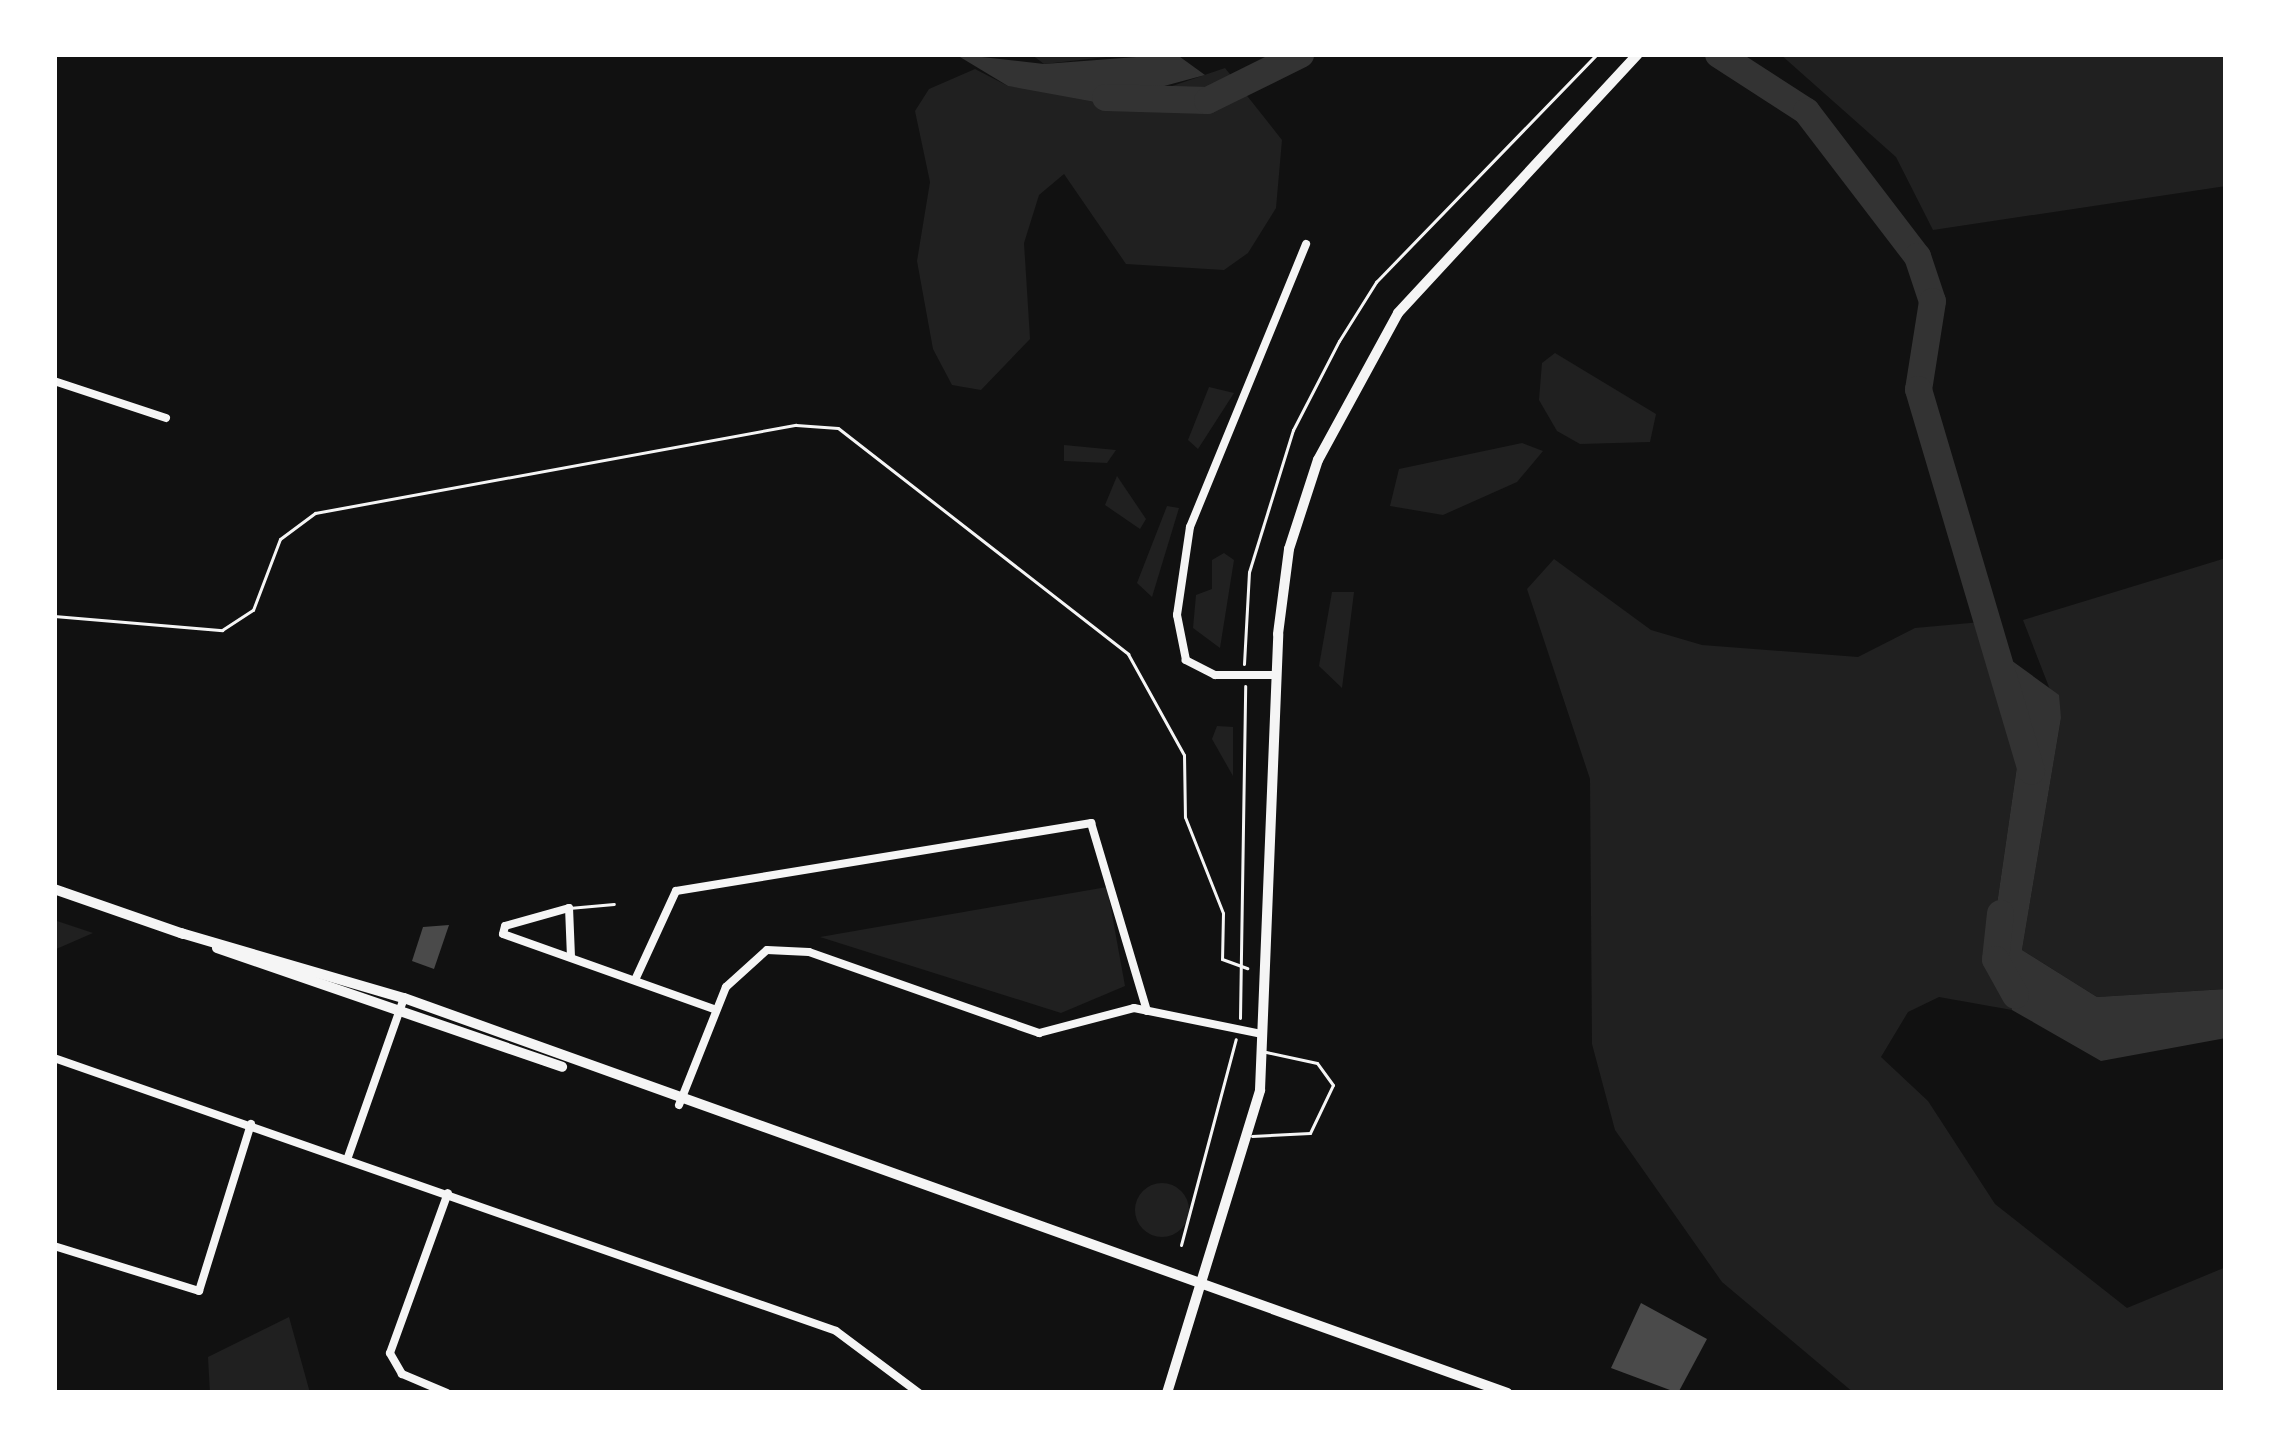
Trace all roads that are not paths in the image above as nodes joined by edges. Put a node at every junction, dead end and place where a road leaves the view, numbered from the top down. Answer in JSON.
{"nodes":[{"id":1,"x":1638,"y":54,"type":"edge"},
{"id":2,"x":1306,"y":244,"type":"dead end"},
{"id":3,"x":54,"y":382,"type":"edge"},
{"id":4,"x":166,"y":418,"type":"dead end"},
{"id":5,"x":1274,"y":675,"type":"junction"},
{"id":6,"x":54,"y":890,"type":"edge"},
{"id":7,"x":614,"y":904,"type":"dead end"},
{"id":8,"x":569,"y":908,"type":"junction"},
{"id":9,"x":181,"y":933,"type":"junction"},
{"id":10,"x":571,"y":957,"type":"junction"},
{"id":11,"x":635,"y":980,"type":"junction"},
{"id":12,"x":404,"y":998,"type":"junction"},
{"id":13,"x":716,"y":1010,"type":"junction"},
{"id":14,"x":1147,"y":1011,"type":"junction"},
{"id":15,"x":398,"y":1017,"type":"junction"},
{"id":16,"x":1267,"y":1035,"type":"junction"},
{"id":17,"x":1266,"y":1052,"type":"junction"},
{"id":18,"x":54,"y":1058,"type":"edge"},
{"id":19,"x":605,"y":1078,"type":"junction"},
{"id":20,"x":680,"y":1105,"type":"junction"},
{"id":21,"x":251,"y":1124,"type":"junction"},
{"id":22,"x":1250,"y":1136,"type":"junction"},
{"id":23,"x":348,"y":1157,"type":"junction"},
{"id":24,"x":448,"y":1193,"type":"junction"},
{"id":25,"x":54,"y":1246,"type":"edge"},
{"id":26,"x":1202,"y":1288,"type":"junction"},
{"id":27,"x":447,"y":1393,"type":"edge"},
{"id":28,"x":919,"y":1393,"type":"edge"},
{"id":29,"x":1167,"y":1393,"type":"edge"},
{"id":30,"x":1507,"y":1393,"type":"edge"}],
"edges":[{"from":1,"to":5,"type":"main road"},
{"from":2,"to":5,"type":"street"},
{"from":3,"to":4,"type":"street"},
{"from":5,"to":16,"type":"main road"},
{"from":6,"to":9,"type":"main road"},
{"from":7,"to":8,"type":"lane"},
{"from":8,"to":10,"type":"street"},
{"from":8,"to":10,"type":"street"},
{"from":9,"to":12,"type":"main road"},
{"from":9,"to":15,"type":"main road"},
{"from":10,"to":11,"type":"street"},
{"from":11,"to":13,"type":"street"},
{"from":11,"to":14,"type":"street"},
{"from":12,"to":15,"type":"street"},
{"from":12,"to":19,"type":"main road"},
{"from":13,"to":14,"type":"street"},
{"from":13,"to":20,"type":"street"},
{"from":14,"to":16,"type":"street"},
{"from":15,"to":19,"type":"main road"},
{"from":15,"to":23,"type":"street"},
{"from":16,"to":17,"type":"main road"},
{"from":17,"to":22,"type":"main road"},
{"from":17,"to":22,"type":"lane"},
{"from":18,"to":21,"type":"street"},
{"from":19,"to":20,"type":"main road"},
{"from":20,"to":26,"type":"main road"},
{"from":21,"to":23,"type":"street"},
{"from":21,"to":25,"type":"street"},
{"from":22,"to":26,"type":"main road"},
{"from":23,"to":24,"type":"street"},
{"from":24,"to":27,"type":"street"},
{"from":24,"to":28,"type":"street"},
{"from":26,"to":29,"type":"main road"},
{"from":26,"to":30,"type":"main road"}]}
